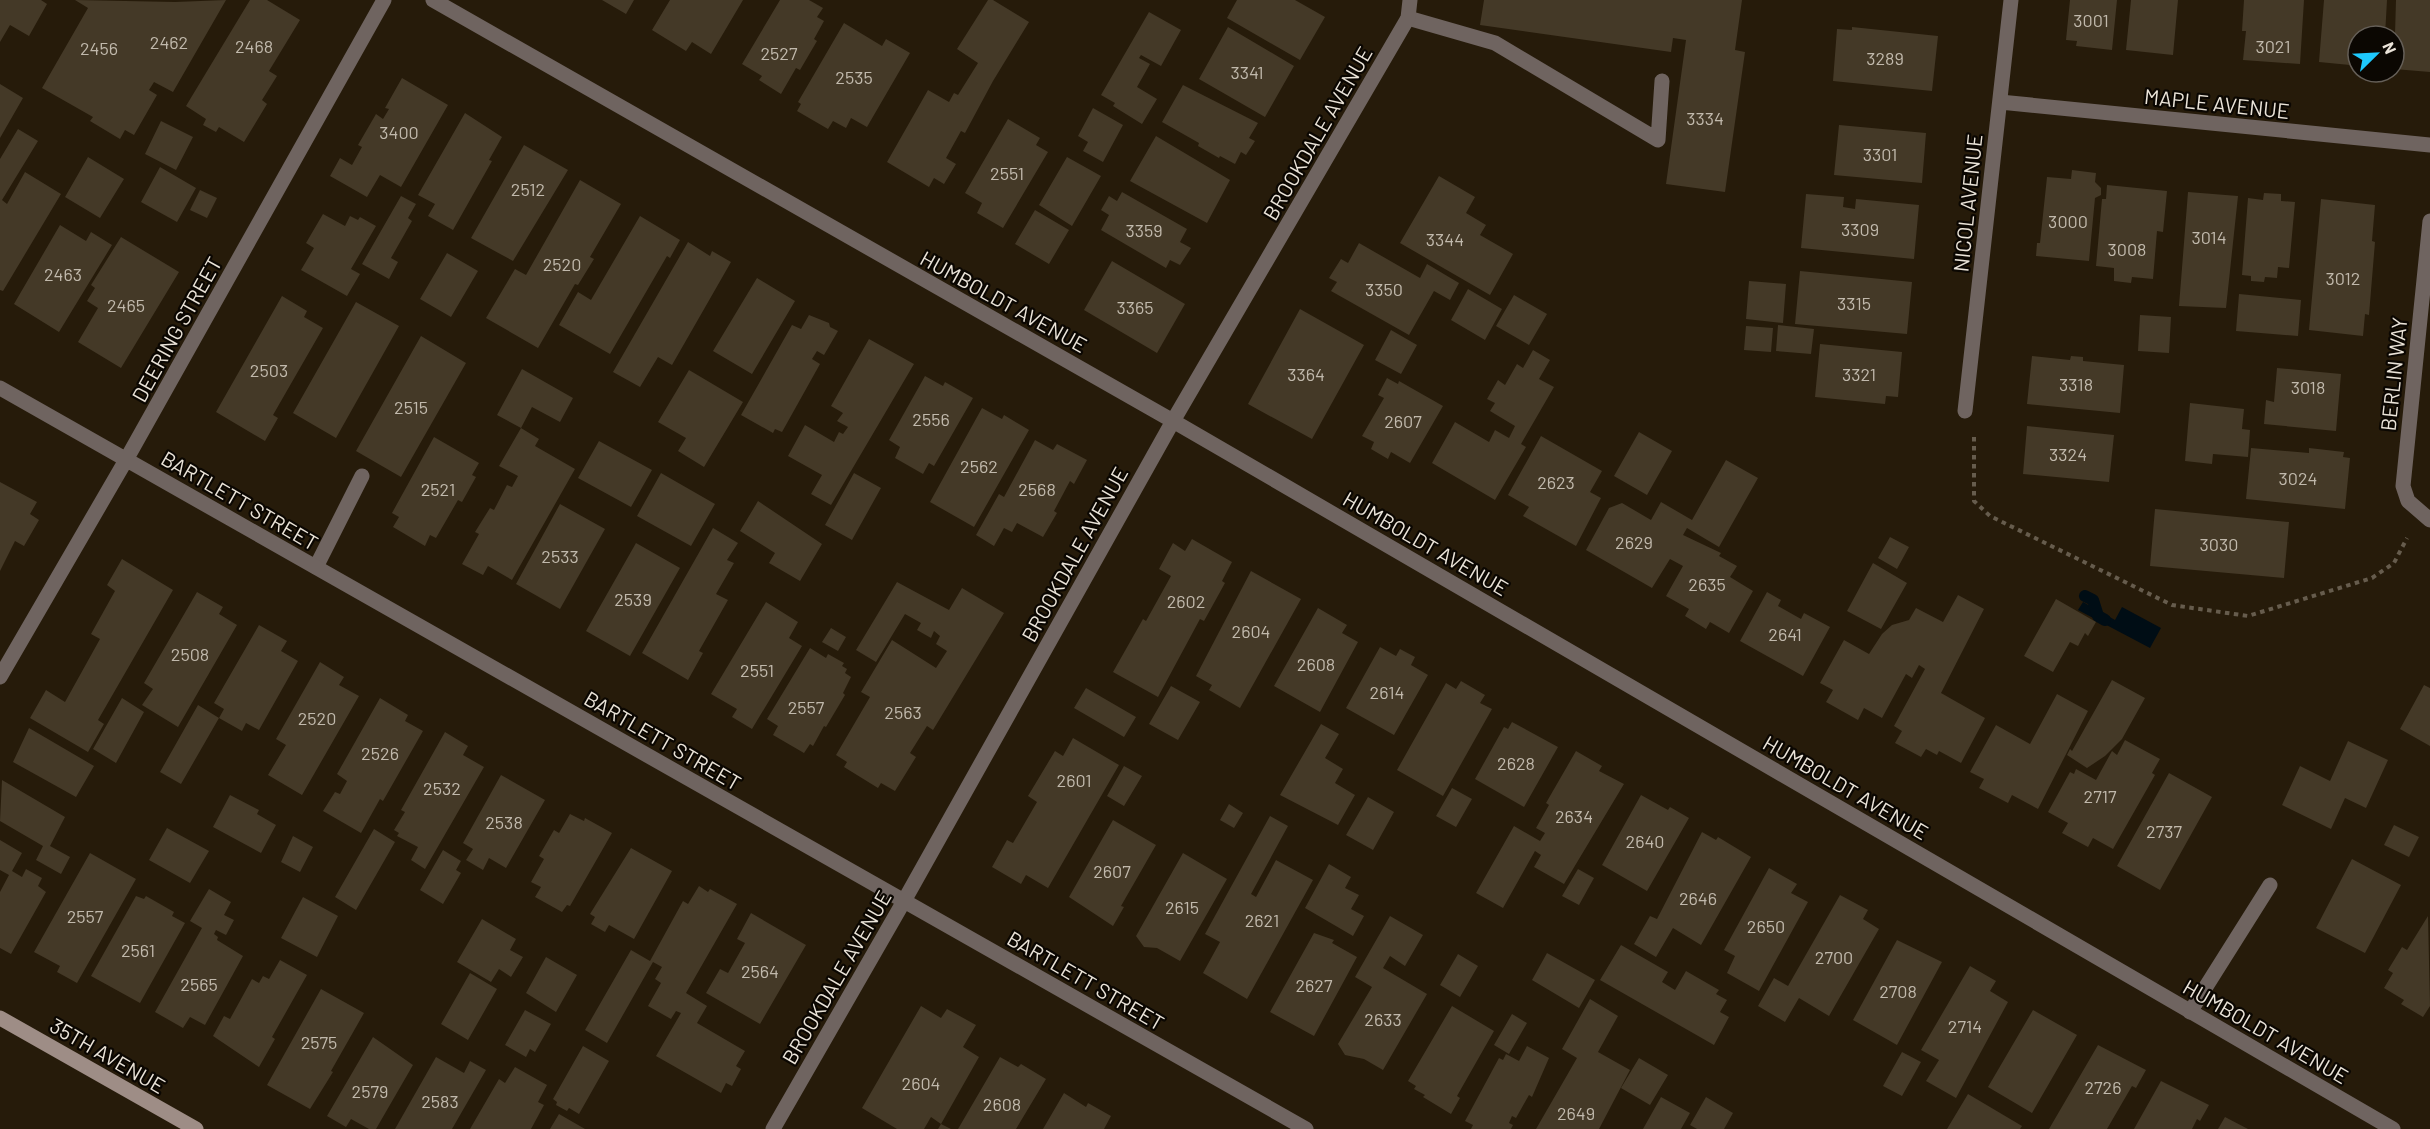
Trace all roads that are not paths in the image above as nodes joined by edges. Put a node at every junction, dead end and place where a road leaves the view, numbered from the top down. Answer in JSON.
{"nodes":[{"id":1,"x":384,"y":0,"type":"edge"},
{"id":2,"x":433,"y":0,"type":"edge"},
{"id":3,"x":1410,"y":0,"type":"edge"},
{"id":4,"x":2011,"y":0,"type":"edge"},
{"id":5,"x":1408,"y":18,"type":"junction"},
{"id":6,"x":1662,"y":81,"type":"dead end"},
{"id":7,"x":2000,"y":102,"type":"junction"},
{"id":8,"x":2430,"y":145,"type":"edge"},
{"id":9,"x":2430,"y":221,"type":"edge"},
{"id":10,"x":0,"y":388,"type":"edge"},
{"id":11,"x":1965,"y":411,"type":"road end"},
{"id":12,"x":1173,"y":421,"type":"junction"},
{"id":13,"x":126,"y":460,"type":"junction"},
{"id":14,"x":362,"y":476,"type":"dead end"},
{"id":15,"x":2425,"y":516,"type":"edge"},
{"id":16,"x":316,"y":567,"type":"junction"},
{"id":17,"x":0,"y":677,"type":"edge"},
{"id":18,"x":2270,"y":885,"type":"dead end"},
{"id":19,"x":904,"y":901,"type":"junction"},
{"id":20,"x":2190,"y":1012,"type":"junction"},
{"id":21,"x":0,"y":1018,"type":"edge"},
{"id":22,"x":196,"y":1129,"type":"edge"},
{"id":23,"x":773,"y":1129,"type":"edge"},
{"id":24,"x":1306,"y":1129,"type":"edge"},
{"id":25,"x":2393,"y":1129,"type":"edge"}],
"edges":[{"from":1,"to":13,"type":"street","name":"DEERING STREET"},
{"from":2,"to":12,"type":"street","name":"HUMBOLDT AVENUE"},
{"from":3,"to":5,"type":"street","name":"BROOKDALE AVENUE"},
{"from":4,"to":7,"type":"street","name":"NICOL AVENUE"},
{"from":5,"to":6,"type":"street"},
{"from":5,"to":12,"type":"street","name":"BROOKDALE AVENUE"},
{"from":7,"to":8,"type":"street","name":"MAPLE AVENUE"},
{"from":7,"to":11,"type":"street","name":"NICOL AVENUE"},
{"from":9,"to":15,"type":"street","name":"BERLIN WAY"},
{"from":10,"to":13,"type":"street","name":"BARTLETT STREET"},
{"from":12,"to":19,"type":"street","name":"BROOKDALE AVENUE"},
{"from":12,"to":20,"type":"street","name":"HUMBOLDT AVENUE"},
{"from":13,"to":16,"type":"street","name":"BARTLETT STREET"},
{"from":13,"to":17,"type":"street","name":"DEERING STREET"},
{"from":14,"to":16,"type":"street"},
{"from":16,"to":19,"type":"street","name":"BARTLETT STREET"},
{"from":18,"to":20,"type":"street"},
{"from":19,"to":23,"type":"street","name":"BROOKDALE AVENUE"},
{"from":19,"to":24,"type":"street","name":"BARTLETT STREET"},
{"from":20,"to":25,"type":"street","name":"HUMBOLDT AVENUE"},
{"from":21,"to":22,"type":"main road","name":"35TH AVENUE"}]}
